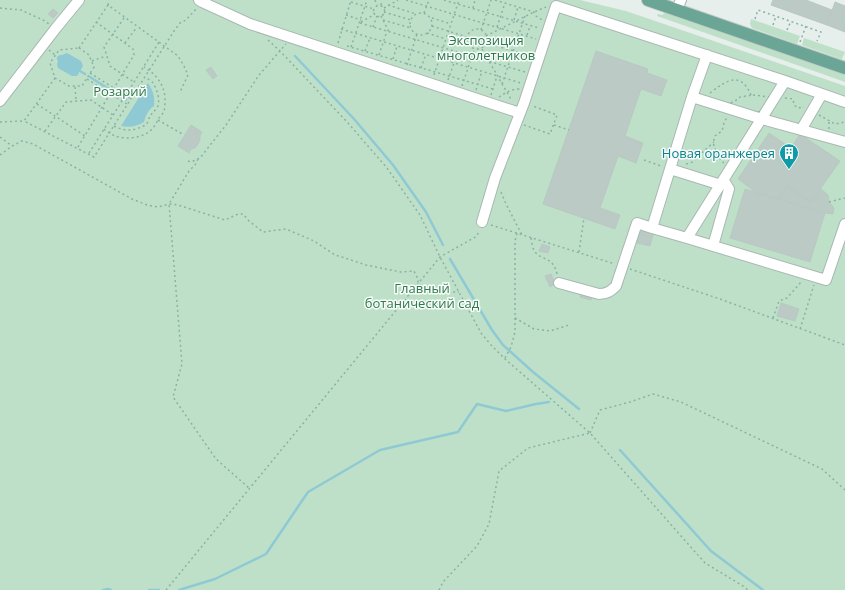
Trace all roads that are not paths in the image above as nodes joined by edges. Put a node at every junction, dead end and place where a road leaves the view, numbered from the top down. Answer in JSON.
{"nodes":[{"id":1,"x":79,"y":0,"type":"edge"},
{"id":2,"x":648,"y":0,"type":"edge"},
{"id":3,"x":200,"y":1,"type":"edge"},
{"id":4,"x":679,"y":5,"type":"edge"},
{"id":5,"x":707,"y":55,"type":"junction"},
{"id":6,"x":845,"y":68,"type":"edge"},
{"id":7,"x":785,"y":81,"type":"junction"},
{"id":8,"x":822,"y":94,"type":"junction"},
{"id":9,"x":692,"y":97,"type":"junction"},
{"id":10,"x":0,"y":101,"type":"edge"},
{"id":11,"x":845,"y":102,"type":"edge"},
{"id":12,"x":518,"y":118,"type":"junction"},
{"id":13,"x":762,"y":120,"type":"junction"},
{"id":14,"x":801,"y":130,"type":"junction"},
{"id":15,"x":845,"y":142,"type":"edge"},
{"id":16,"x":670,"y":169,"type":"junction"},
{"id":17,"x":722,"y":183,"type":"junction"},
{"id":18,"x":482,"y":222,"type":"road end"},
{"id":19,"x":845,"y":224,"type":"edge"},
{"id":20,"x":652,"y":228,"type":"junction"},
{"id":21,"x":687,"y":238,"type":"junction"},
{"id":22,"x":713,"y":246,"type":"junction"},
{"id":23,"x":559,"y":283,"type":"road end"}],
"edges":[{"from":1,"to":10,"type":"lane"},
{"from":2,"to":4,"type":"main road"},
{"from":3,"to":12,"type":"lane"},
{"from":4,"to":6,"type":"main road"},
{"from":5,"to":7,"type":"lane"},
{"from":5,"to":9,"type":"lane"},
{"from":5,"to":12,"type":"lane"},
{"from":7,"to":8,"type":"lane"},
{"from":7,"to":13,"type":"lane"},
{"from":8,"to":11,"type":"lane"},
{"from":8,"to":14,"type":"lane"},
{"from":9,"to":13,"type":"lane"},
{"from":9,"to":16,"type":"lane"},
{"from":12,"to":18,"type":"lane"},
{"from":13,"to":14,"type":"lane"},
{"from":13,"to":17,"type":"lane"},
{"from":14,"to":15,"type":"lane"},
{"from":16,"to":17,"type":"lane"},
{"from":16,"to":20,"type":"lane"},
{"from":17,"to":21,"type":"lane"},
{"from":17,"to":22,"type":"lane"},
{"from":19,"to":22,"type":"lane"},
{"from":20,"to":21,"type":"lane"},
{"from":20,"to":23,"type":"lane"},
{"from":21,"to":22,"type":"lane"}]}
